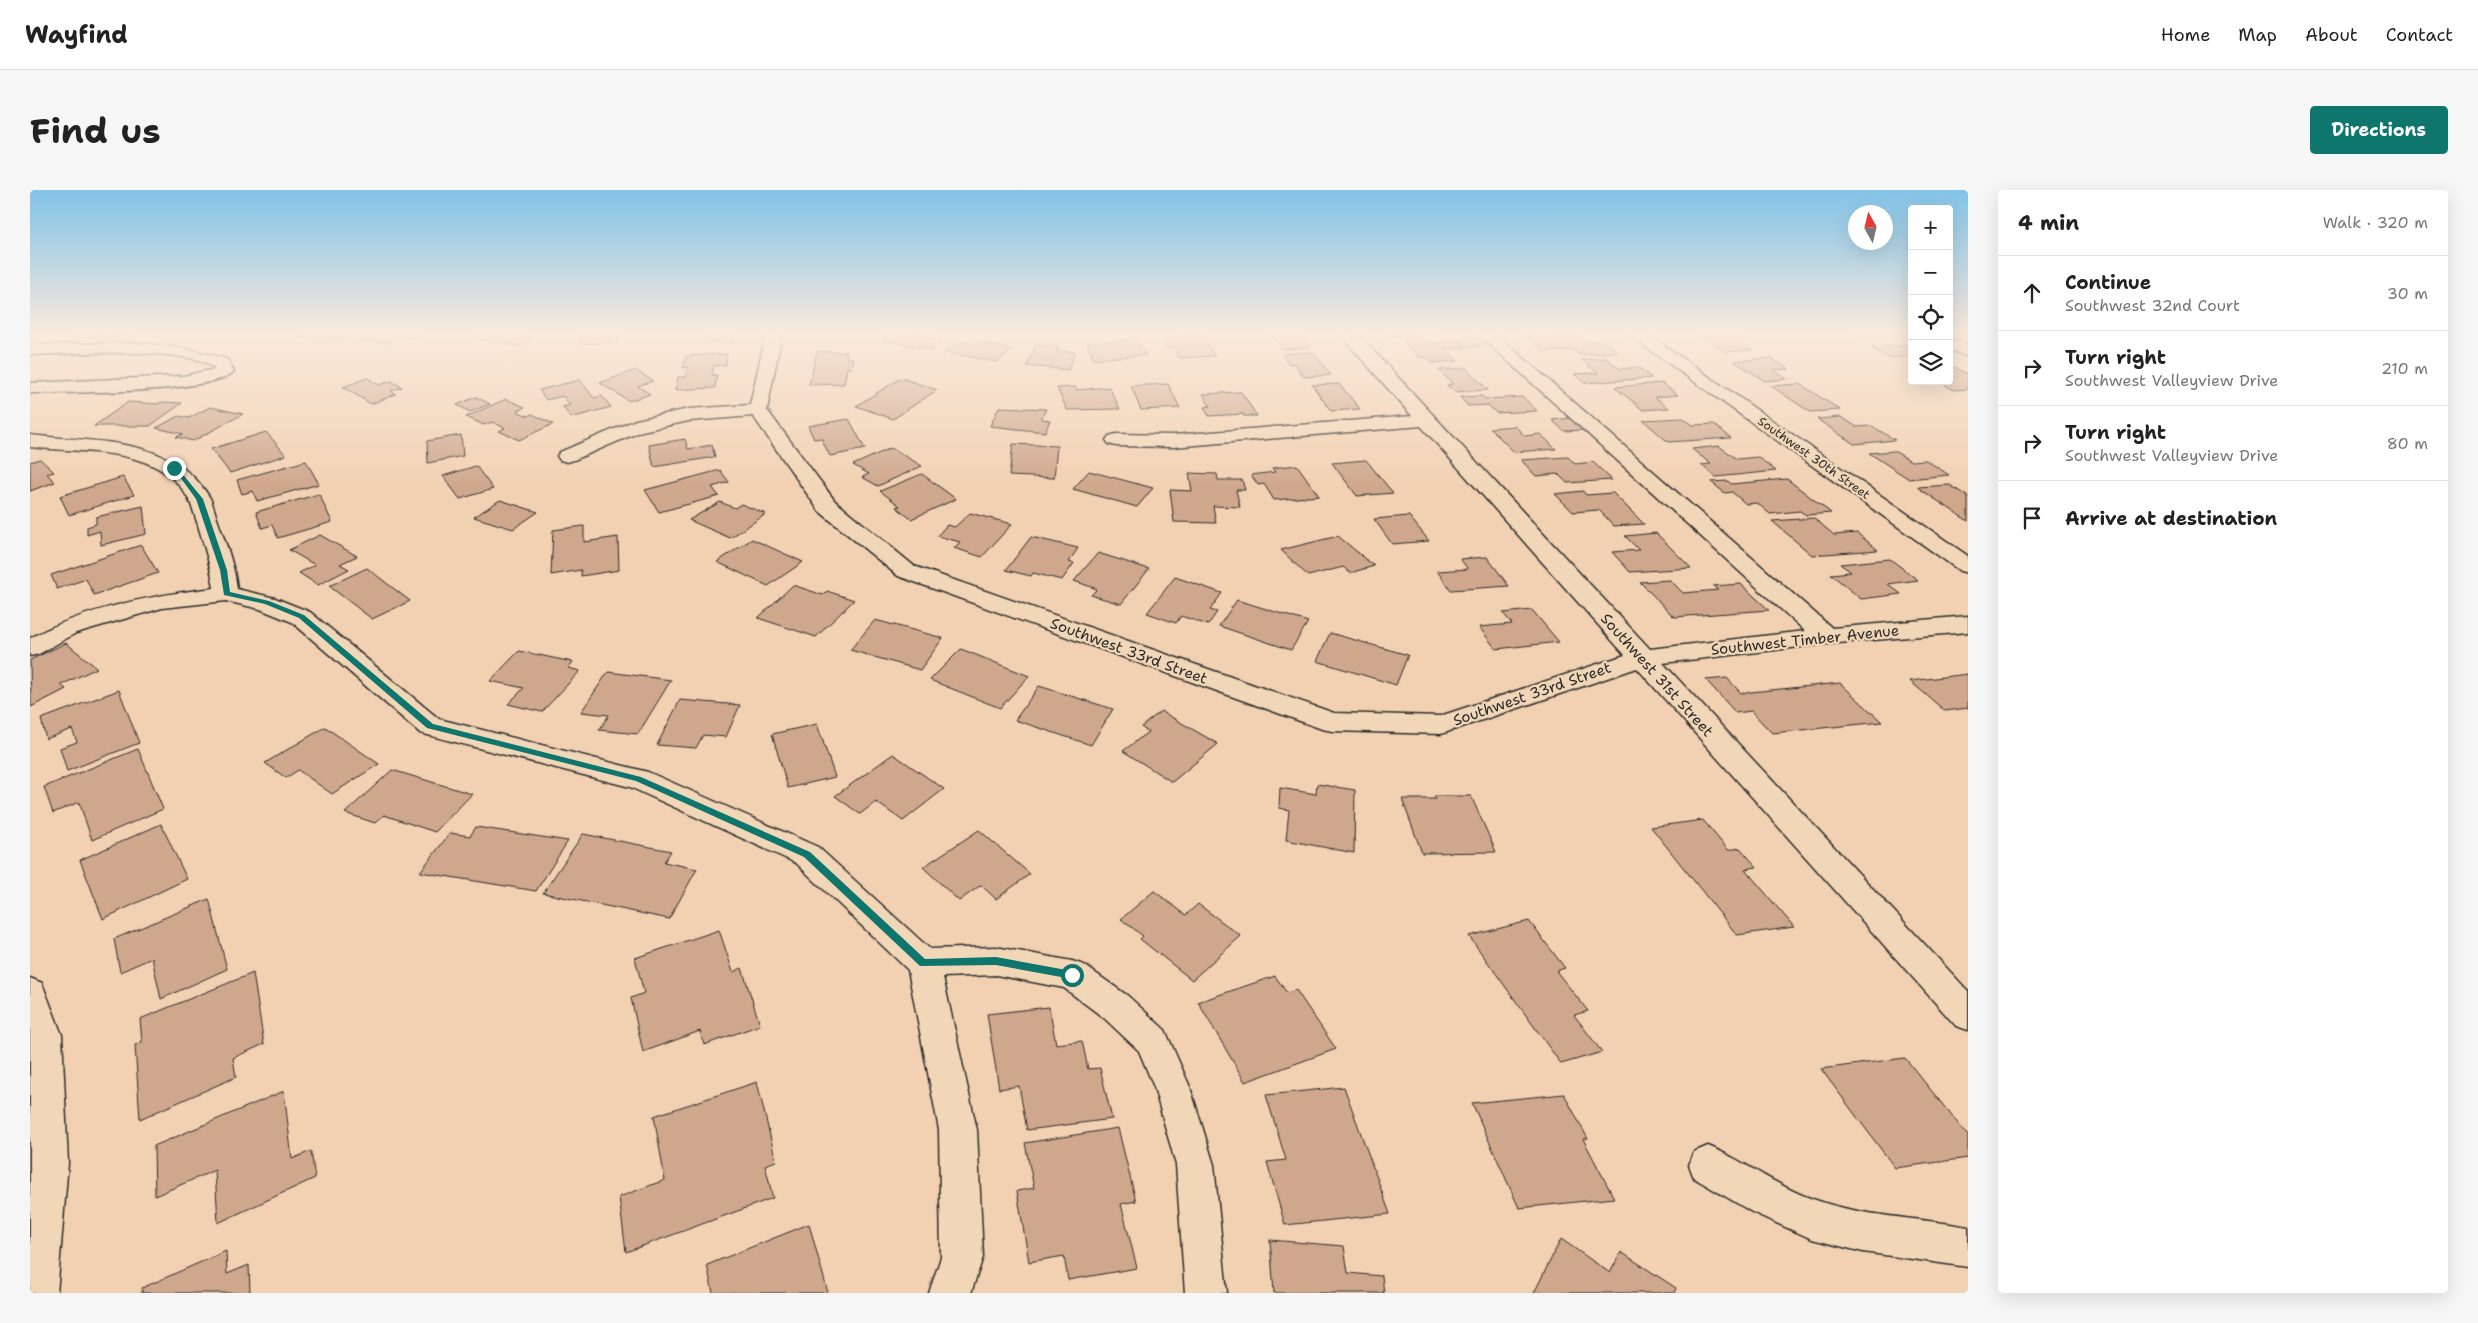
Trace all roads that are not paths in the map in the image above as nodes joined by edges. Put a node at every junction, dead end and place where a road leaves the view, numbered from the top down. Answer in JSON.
{"nodes":[{"id":1,"x":142,"y":384,"type":"edge"},
{"id":2,"x":763,"y":384,"type":"edge"},
{"id":3,"x":1394,"y":384,"type":"edge"},
{"id":4,"x":1543,"y":384,"type":"edge"},
{"id":5,"x":1708,"y":384,"type":"edge"},
{"id":6,"x":30,"y":388,"type":"edge"},
{"id":7,"x":758,"y":410,"type":"junction"},
{"id":8,"x":1426,"y":420,"type":"junction"},
{"id":9,"x":1116,"y":440,"type":"dead end"},
{"id":10,"x":30,"y":441,"type":"edge"},
{"id":11,"x":567,"y":456,"type":"dead end"},
{"id":12,"x":1968,"y":566,"type":"edge"},
{"id":13,"x":226,"y":594,"type":"junction"},
{"id":14,"x":1968,"y":624,"type":"edge"},
{"id":15,"x":1826,"y":636,"type":"junction"},
{"id":16,"x":30,"y":648,"type":"edge"},
{"id":17,"x":1642,"y":658,"type":"junction"},
{"id":18,"x":923,"y":963,"type":"junction"},
{"id":19,"x":30,"y":993,"type":"edge"},
{"id":20,"x":1968,"y":1015,"type":"edge"},
{"id":21,"x":1708,"y":1165,"type":"dead end"},
{"id":22,"x":1968,"y":1247,"type":"edge"},
{"id":23,"x":36,"y":1293,"type":"edge"},
{"id":24,"x":950,"y":1293,"type":"edge"},
{"id":25,"x":1206,"y":1293,"type":"edge"}],
"edges":[{"from":1,"to":6,"type":"street"},
{"from":2,"to":7,"type":"street"},
{"from":3,"to":8,"type":"street","name":"Southwest 31st Street"},
{"from":4,"to":15,"type":"street"},
{"from":5,"to":12,"type":"street","name":"Southwest 30th Street"},
{"from":7,"to":11,"type":"street"},
{"from":7,"to":17,"type":"street","name":"Southwest 33rd Street"},
{"from":8,"to":9,"type":"street"},
{"from":8,"to":17,"type":"street","name":"Southwest 31st Street"},
{"from":10,"to":13,"type":"street"},
{"from":13,"to":16,"type":"street"},
{"from":13,"to":18,"type":"street"},
{"from":14,"to":15,"type":"street","name":"Southwest Timber Avenue"},
{"from":15,"to":17,"type":"street","name":"Southwest Timber Avenue"},
{"from":17,"to":20,"type":"street","name":"Southwest 31st Street"},
{"from":18,"to":24,"type":"street"},
{"from":18,"to":25,"type":"street"},
{"from":19,"to":23,"type":"street"},
{"from":21,"to":22,"type":"street"}]}
